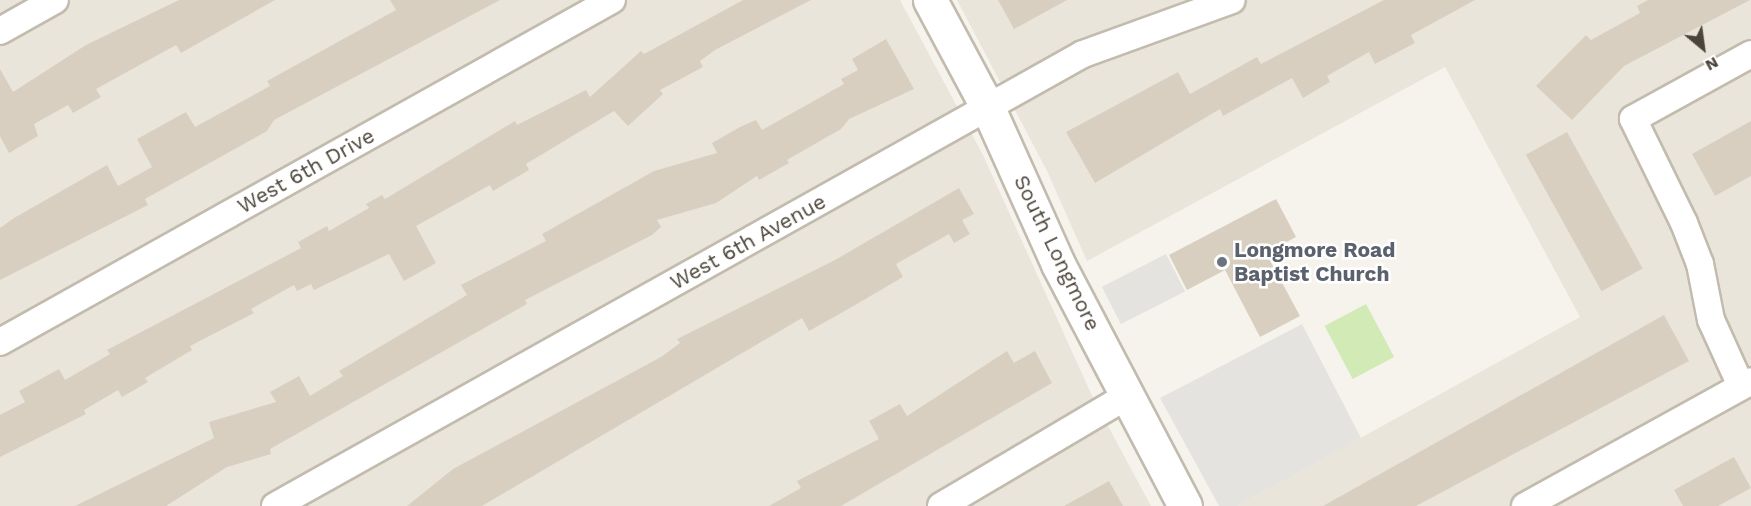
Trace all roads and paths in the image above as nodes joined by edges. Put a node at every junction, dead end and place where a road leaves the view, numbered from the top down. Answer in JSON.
{"nodes":[{"id":1,"x":55,"y":0,"type":"edge"},
{"id":2,"x":612,"y":0,"type":"edge"},
{"id":3,"x":930,"y":0,"type":"edge"},
{"id":4,"x":1232,"y":0,"type":"edge"},
{"id":5,"x":0,"y":31,"type":"edge"},
{"id":6,"x":1751,"y":54,"type":"edge"},
{"id":7,"x":988,"y":108,"type":"junction"},
{"id":8,"x":0,"y":342,"type":"edge"},
{"id":9,"x":1746,"y":383,"type":"edge"},
{"id":10,"x":1127,"y":396,"type":"junction"},
{"id":11,"x":275,"y":506,"type":"edge"},
{"id":12,"x":941,"y":506,"type":"edge"},
{"id":13,"x":1185,"y":506,"type":"edge"},
{"id":14,"x":1525,"y":506,"type":"edge"}],
"edges":[{"from":1,"to":5,"type":"street"},
{"from":2,"to":8,"type":"street","name":"West 6th Drive"},
{"from":3,"to":7,"type":"street","name":"South Longmore"},
{"from":4,"to":7,"type":"street","name":"West 6th Avenue"},
{"from":6,"to":9,"type":"street"},
{"from":7,"to":10,"type":"street","name":"South Longmore"},
{"from":7,"to":11,"type":"street","name":"West 6th Avenue"},
{"from":9,"to":14,"type":"street"},
{"from":10,"to":12,"type":"street"},
{"from":10,"to":13,"type":"street","name":"South Longmore"}]}
